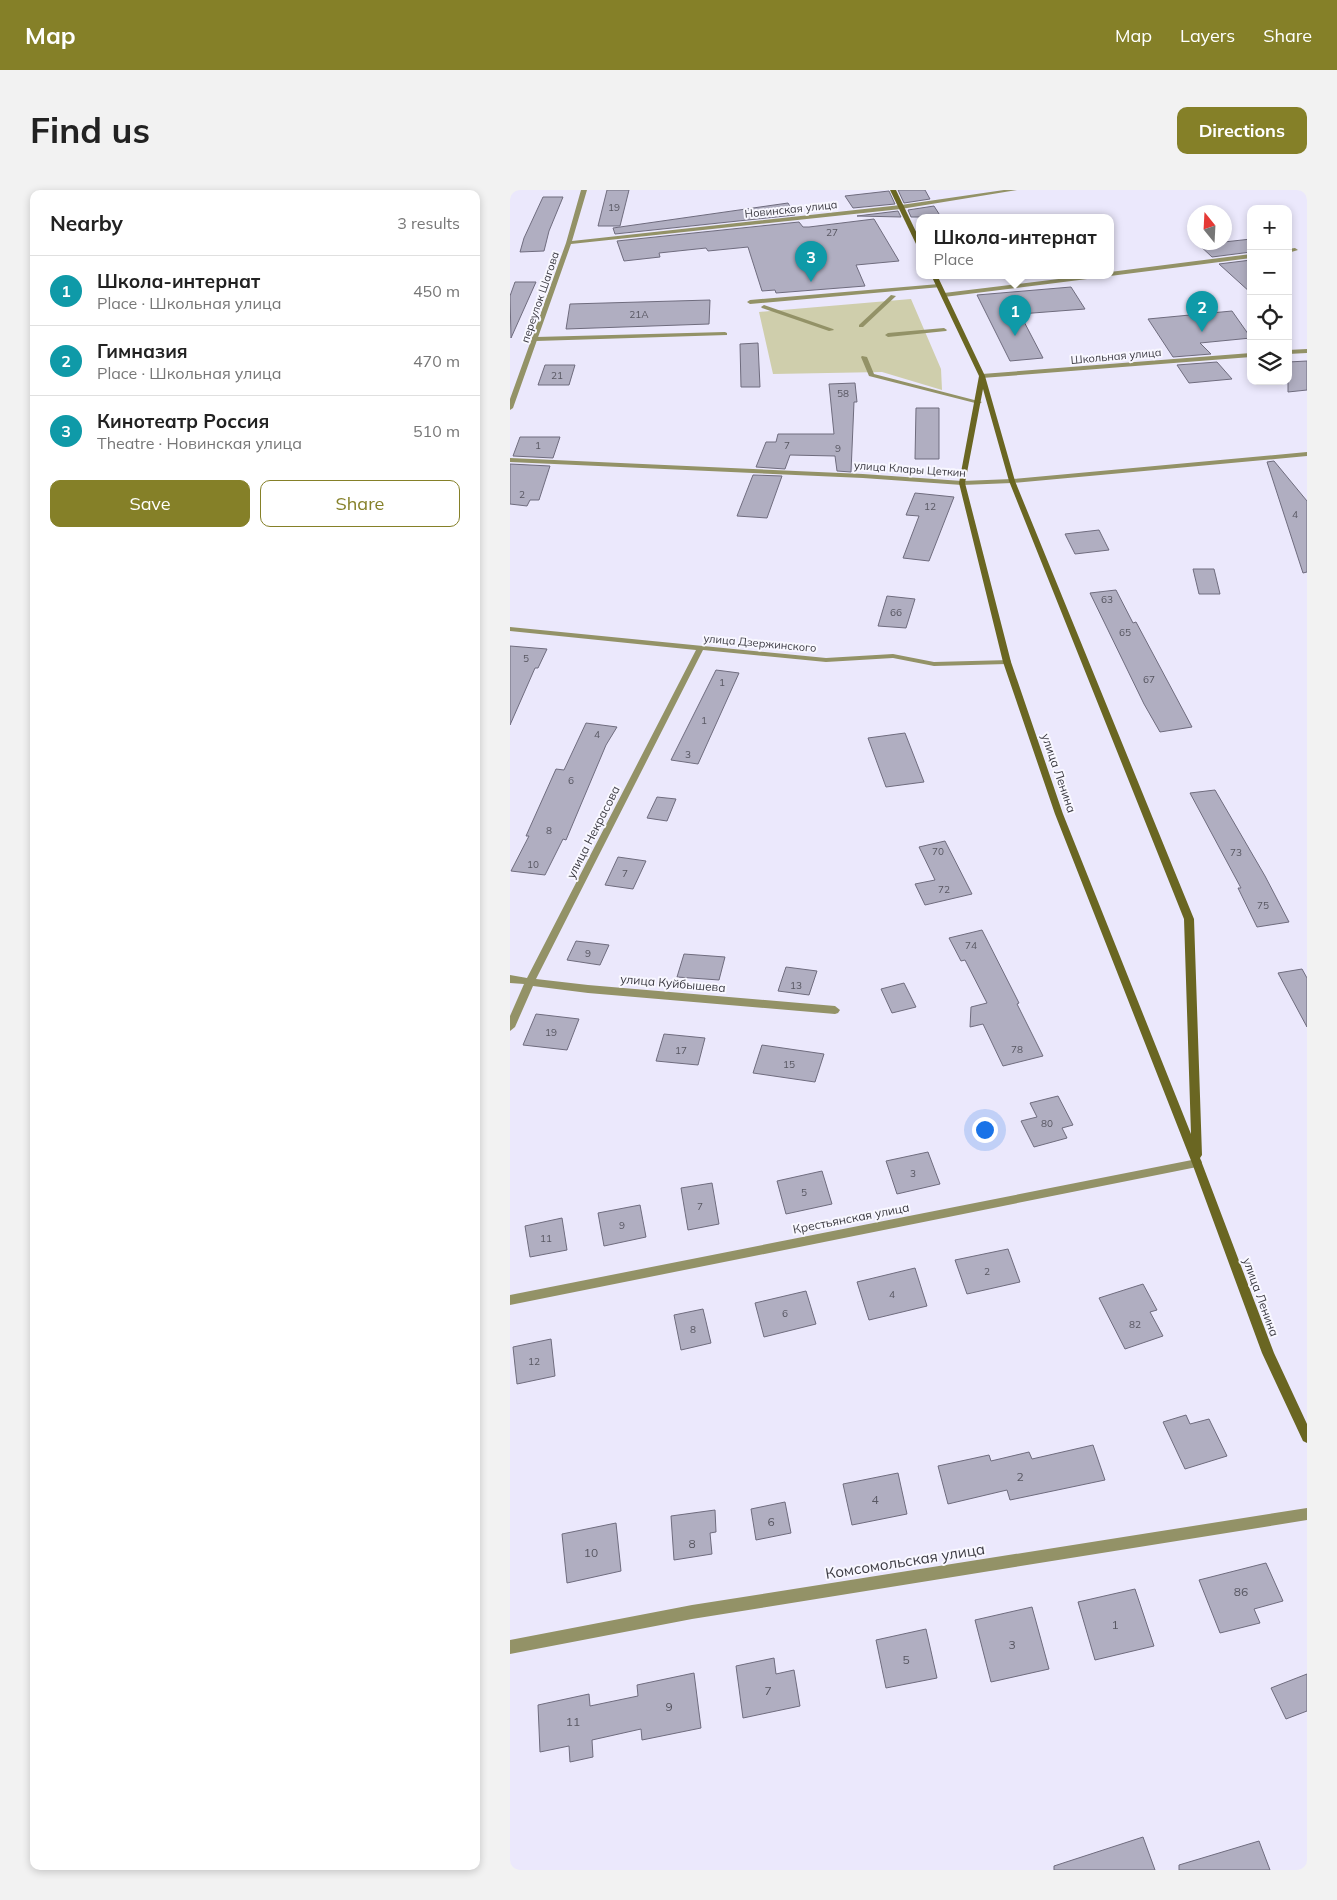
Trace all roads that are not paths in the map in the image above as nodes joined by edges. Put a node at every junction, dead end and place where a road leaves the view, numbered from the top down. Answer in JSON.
{"nodes":[{"id":1,"x":584,"y":190,"type":"edge"},
{"id":2,"x":893,"y":190,"type":"edge"},
{"id":3,"x":1014,"y":190,"type":"edge"},
{"id":4,"x":902,"y":207,"type":"junction"},
{"id":5,"x":916,"y":237,"type":"edge"},
{"id":6,"x":569,"y":244,"type":"junction"},
{"id":7,"x":1247,"y":257,"type":"edge"},
{"id":8,"x":1114,"y":273,"type":"edge"},
{"id":9,"x":936,"y":279,"type":"edge"},
{"id":10,"x":1063,"y":279,"type":"edge"},
{"id":11,"x":942,"y":291,"type":"junction"},
{"id":12,"x":893,"y":296,"type":"junction"},
{"id":13,"x":750,"y":302,"type":"dead end"},
{"id":14,"x":861,"y":326,"type":"dead end"},
{"id":15,"x":831,"y":330,"type":"dead end"},
{"id":16,"x":944,"y":330,"type":"dead end"},
{"id":17,"x":725,"y":334,"type":"dead end"},
{"id":18,"x":888,"y":335,"type":"dead end"},
{"id":19,"x":536,"y":339,"type":"junction"},
{"id":20,"x":1307,"y":351,"type":"edge"},
{"id":21,"x":1292,"y":352,"type":"edge"},
{"id":22,"x":1247,"y":355,"type":"edge"},
{"id":23,"x":864,"y":358,"type":"dead end"},
{"id":24,"x":982,"y":376,"type":"junction"},
{"id":25,"x":979,"y":402,"type":"junction"},
{"id":26,"x":510,"y":408,"type":"edge"},
{"id":27,"x":1307,"y":454,"type":"edge"},
{"id":28,"x":510,"y":460,"type":"edge"},
{"id":29,"x":1012,"y":481,"type":"junction"},
{"id":30,"x":962,"y":483,"type":"junction"},
{"id":31,"x":510,"y":629,"type":"edge"},
{"id":32,"x":700,"y":649,"type":"junction"},
{"id":33,"x":1007,"y":662,"type":"junction"},
{"id":34,"x":510,"y":979,"type":"edge"},
{"id":35,"x":530,"y":982,"type":"junction"},
{"id":36,"x":835,"y":1010,"type":"dead end"},
{"id":37,"x":510,"y":1027,"type":"edge"},
{"id":38,"x":1198,"y":1163,"type":"junction"},
{"id":39,"x":510,"y":1300,"type":"edge"},
{"id":40,"x":1307,"y":1437,"type":"edge"},
{"id":41,"x":1307,"y":1514,"type":"edge"},
{"id":42,"x":510,"y":1647,"type":"edge"}],
"edges":[{"from":1,"to":6,"type":"street","name":"переулок Шагова"},
{"from":2,"to":4,"type":"main road"},
{"from":3,"to":4,"type":"street","name":"Новинская улица"},
{"from":4,"to":5,"type":"main road"},
{"from":4,"to":6,"type":"street","name":"Новинская улица"},
{"from":6,"to":19,"type":"street","name":"переулок Шагова"},
{"from":7,"to":8,"type":"street"},
{"from":9,"to":11,"type":"main road","name":"улица Ленина"},
{"from":10,"to":11,"type":"street"},
{"from":11,"to":12,"type":"street"},
{"from":11,"to":13,"type":"street"},
{"from":11,"to":24,"type":"main road","name":"улица Ленина"},
{"from":12,"to":14,"type":"street"},
{"from":12,"to":15,"type":"street"},
{"from":16,"to":18,"type":"street"},
{"from":17,"to":19,"type":"street"},
{"from":19,"to":26,"type":"street","name":"переулок Шагова"},
{"from":20,"to":21,"type":"street"},
{"from":22,"to":24,"type":"street","name":"Школьная улица"},
{"from":23,"to":25,"type":"street"},
{"from":24,"to":25,"type":"main road","name":"улица Ленина"},
{"from":24,"to":29,"type":"main road","name":"улица Ленина"},
{"from":25,"to":30,"type":"main road","name":"улица Ленина"},
{"from":27,"to":29,"type":"street","name":"улица Клары Цеткин"},
{"from":28,"to":30,"type":"street","name":"улица Клары Цеткин"},
{"from":29,"to":30,"type":"street","name":"улица Клары Цеткин"},
{"from":29,"to":38,"type":"main road","name":"улица Ленина"},
{"from":30,"to":33,"type":"main road","name":"улица Ленина"},
{"from":31,"to":32,"type":"street","name":"улица Дзержинского"},
{"from":32,"to":33,"type":"street","name":"улица Дзержинского"},
{"from":32,"to":35,"type":"street","name":"улица Некрасова"},
{"from":33,"to":38,"type":"main road","name":"улица Ленина"},
{"from":34,"to":35,"type":"street","name":"улица Куйбышева"},
{"from":35,"to":36,"type":"street","name":"улица Куйбышева"},
{"from":35,"to":37,"type":"street","name":"улица Некрасова"},
{"from":38,"to":39,"type":"street","name":"Крестьянская улица"},
{"from":38,"to":40,"type":"main road","name":"улица Ленина"},
{"from":41,"to":42,"type":"street","name":"Комсомольская улица"}]}
